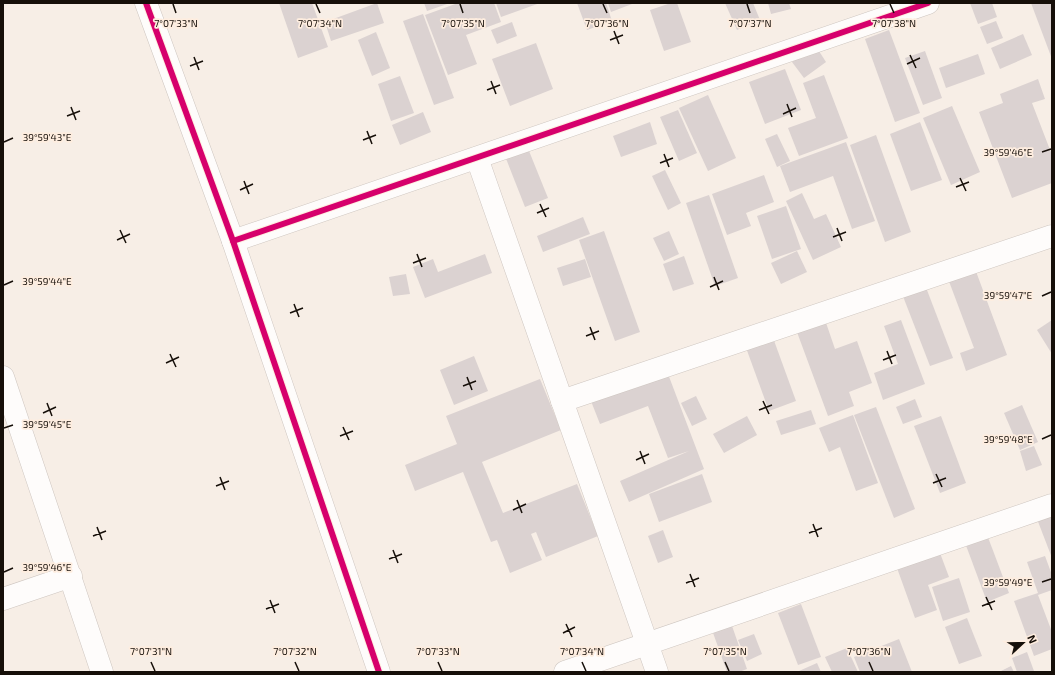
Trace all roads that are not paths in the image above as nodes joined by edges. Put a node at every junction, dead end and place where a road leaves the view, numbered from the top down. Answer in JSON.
{"nodes":[{"id":1,"x":146,"y":3,"type":"edge"},
{"id":2,"x":928,"y":3,"type":"edge"},
{"id":3,"x":882,"y":11,"type":"edge"},
{"id":4,"x":477,"y":158,"type":"junction"},
{"id":5,"x":1052,"y":236,"type":"edge"},
{"id":6,"x":233,"y":241,"type":"junction"},
{"id":7,"x":3,"y":377,"type":"edge"},
{"id":8,"x":562,"y":402,"type":"junction"},
{"id":9,"x":1052,"y":505,"type":"edge"},
{"id":10,"x":71,"y":576,"type":"junction"},
{"id":11,"x":3,"y":599,"type":"edge"},
{"id":12,"x":646,"y":645,"type":"junction"},
{"id":13,"x":102,"y":672,"type":"edge"},
{"id":14,"x":379,"y":672,"type":"edge"},
{"id":15,"x":565,"y":672,"type":"edge"},
{"id":16,"x":656,"y":672,"type":"edge"}],
"edges":[{"from":1,"to":6,"type":"street"},
{"from":2,"to":3,"type":"street"},
{"from":3,"to":4,"type":"street"},
{"from":4,"to":6,"type":"street"},
{"from":4,"to":8,"type":"street"},
{"from":5,"to":8,"type":"street"},
{"from":6,"to":14,"type":"street"},
{"from":7,"to":10,"type":"street"},
{"from":8,"to":12,"type":"street"},
{"from":9,"to":12,"type":"street"},
{"from":10,"to":11,"type":"street"},
{"from":10,"to":13,"type":"street"},
{"from":12,"to":15,"type":"street"},
{"from":12,"to":16,"type":"street"}]}
